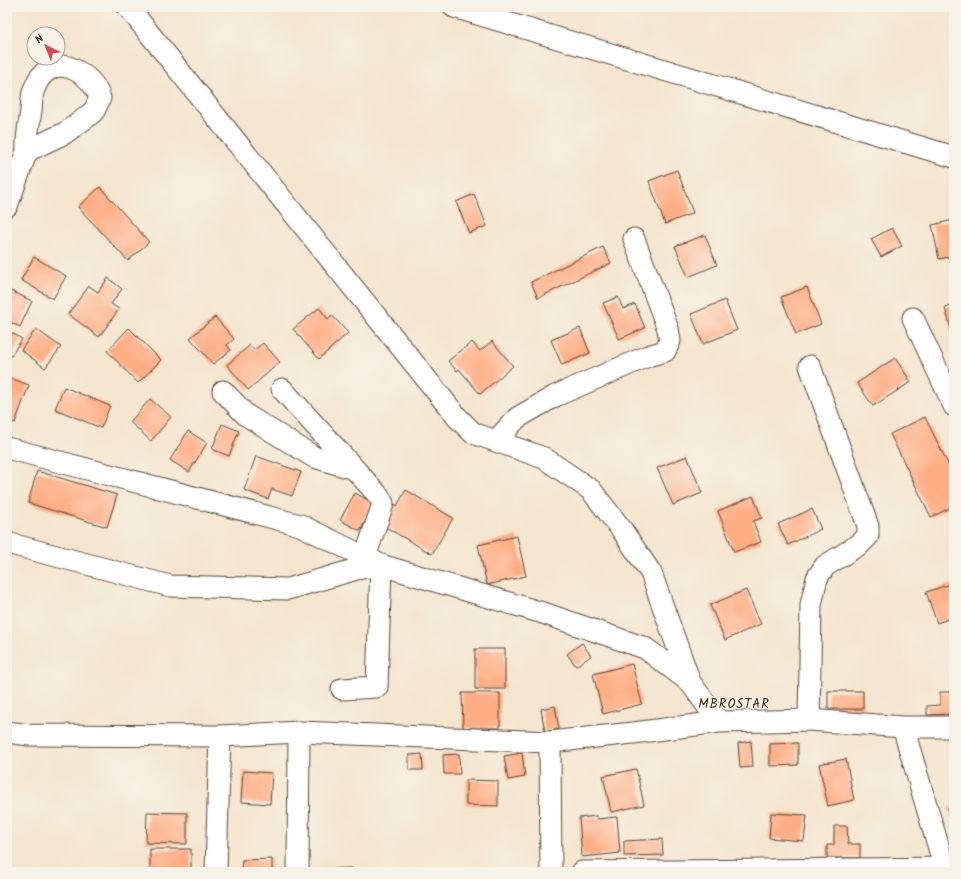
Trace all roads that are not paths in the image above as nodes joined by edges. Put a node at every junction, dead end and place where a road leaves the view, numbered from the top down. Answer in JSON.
{"nodes":[{"id":1,"x":128,"y":7,"type":"edge"},
{"id":2,"x":454,"y":7,"type":"edge"},
{"id":3,"x":27,"y":151,"type":"dead end"},
{"id":4,"x":954,"y":158,"type":"edge"},
{"id":5,"x":7,"y":206,"type":"edge"},
{"id":6,"x":634,"y":239,"type":"dead end"},
{"id":7,"x":913,"y":318,"type":"dead end"},
{"id":8,"x":810,"y":366,"type":"dead end"},
{"id":9,"x":282,"y":389,"type":"dead end"},
{"id":10,"x":223,"y":391,"type":"dead end"},
{"id":11,"x":954,"y":406,"type":"edge"},
{"id":12,"x":496,"y":441,"type":"junction"},
{"id":13,"x":7,"y":448,"type":"edge"},
{"id":14,"x":355,"y":469,"type":"junction"},
{"id":15,"x":7,"y":543,"type":"edge"},
{"id":16,"x":373,"y":561,"type":"junction"},
{"id":17,"x":690,"y":682,"type":"junction"},
{"id":18,"x":342,"y":689,"type":"dead end"},
{"id":19,"x":809,"y":720,"type":"junction"},
{"id":20,"x":719,"y":722,"type":"junction"},
{"id":21,"x":903,"y":727,"type":"junction"},
{"id":22,"x":954,"y":727,"type":"edge"},
{"id":23,"x":7,"y":732,"type":"edge"},
{"id":24,"x":299,"y":732,"type":"junction"},
{"id":25,"x":220,"y":736,"type":"junction"},
{"id":26,"x":550,"y":742,"type":"junction"},
{"id":27,"x":948,"y":869,"type":"edge"},
{"id":28,"x":216,"y":872,"type":"edge"},
{"id":29,"x":298,"y":872,"type":"edge"},
{"id":30,"x":551,"y":872,"type":"edge"},
{"id":31,"x":582,"y":872,"type":"edge"}],
"edges":[{"from":1,"to":12,"type":"street"},
{"from":2,"to":4,"type":"street"},
{"from":3,"to":5,"type":"street"},
{"from":6,"to":12,"type":"street"},
{"from":7,"to":11,"type":"street"},
{"from":8,"to":19,"type":"street"},
{"from":9,"to":14,"type":"street"},
{"from":10,"to":14,"type":"street"},
{"from":12,"to":17,"type":"street"},
{"from":13,"to":16,"type":"street"},
{"from":14,"to":16,"type":"street"},
{"from":15,"to":16,"type":"street"},
{"from":16,"to":17,"type":"street"},
{"from":16,"to":18,"type":"street"},
{"from":17,"to":20,"type":"street"},
{"from":19,"to":20,"type":"street"},
{"from":19,"to":21,"type":"street"},
{"from":20,"to":26,"type":"street"},
{"from":21,"to":22,"type":"street"},
{"from":21,"to":27,"type":"street"},
{"from":23,"to":25,"type":"street"},
{"from":24,"to":25,"type":"street"},
{"from":24,"to":26,"type":"street"},
{"from":24,"to":29,"type":"street"},
{"from":25,"to":28,"type":"street"},
{"from":26,"to":30,"type":"street"},
{"from":27,"to":31,"type":"street"}]}
